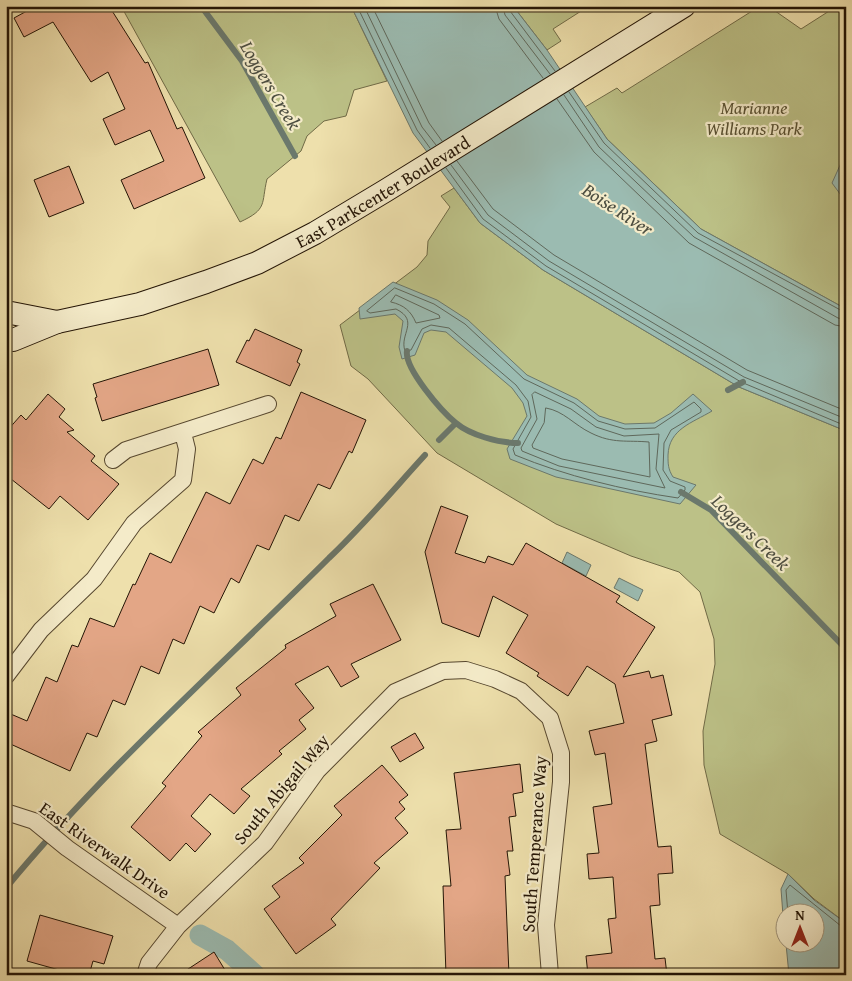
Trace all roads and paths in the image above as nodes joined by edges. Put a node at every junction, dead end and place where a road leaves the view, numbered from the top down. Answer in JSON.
{"nodes":[{"id":1,"x":684,"y":6,"type":"edge"},
{"id":2,"x":6,"y":312,"type":"edge"},
{"id":3,"x":57,"y":322,"type":"junction"},
{"id":4,"x":6,"y":340,"type":"edge"},
{"id":5,"x":268,"y":404,"type":"dead end"},
{"id":6,"x":183,"y":433,"type":"junction"},
{"id":7,"x":113,"y":460,"type":"dead end"},
{"id":8,"x":6,"y":676,"type":"edge"},
{"id":9,"x":550,"y":718,"type":"joint"},
{"id":10,"x":6,"y":812,"type":"edge"},
{"id":11,"x":178,"y":926,"type":"junction"},
{"id":12,"x":145,"y":975,"type":"edge"},
{"id":13,"x":550,"y":975,"type":"edge"}],
"edges":[{"from":1,"to":3,"type":"main road","name":"East Parkcenter Boulevard"},
{"from":2,"to":3,"type":"main road","name":"East Parkcenter Boulevard"},
{"from":3,"to":4,"type":"main road","name":"East Parkcenter Boulevard"},
{"from":5,"to":6,"type":"street"},
{"from":6,"to":7,"type":"street"},
{"from":6,"to":8,"type":"street"},
{"from":9,"to":11,"type":"street","name":"South Abigail Way"},
{"from":9,"to":13,"type":"street","name":"South Temperance Way"},
{"from":10,"to":11,"type":"street","name":"East Riverwalk Drive"},
{"from":11,"to":12,"type":"street","name":"South Abigail Way"}]}
